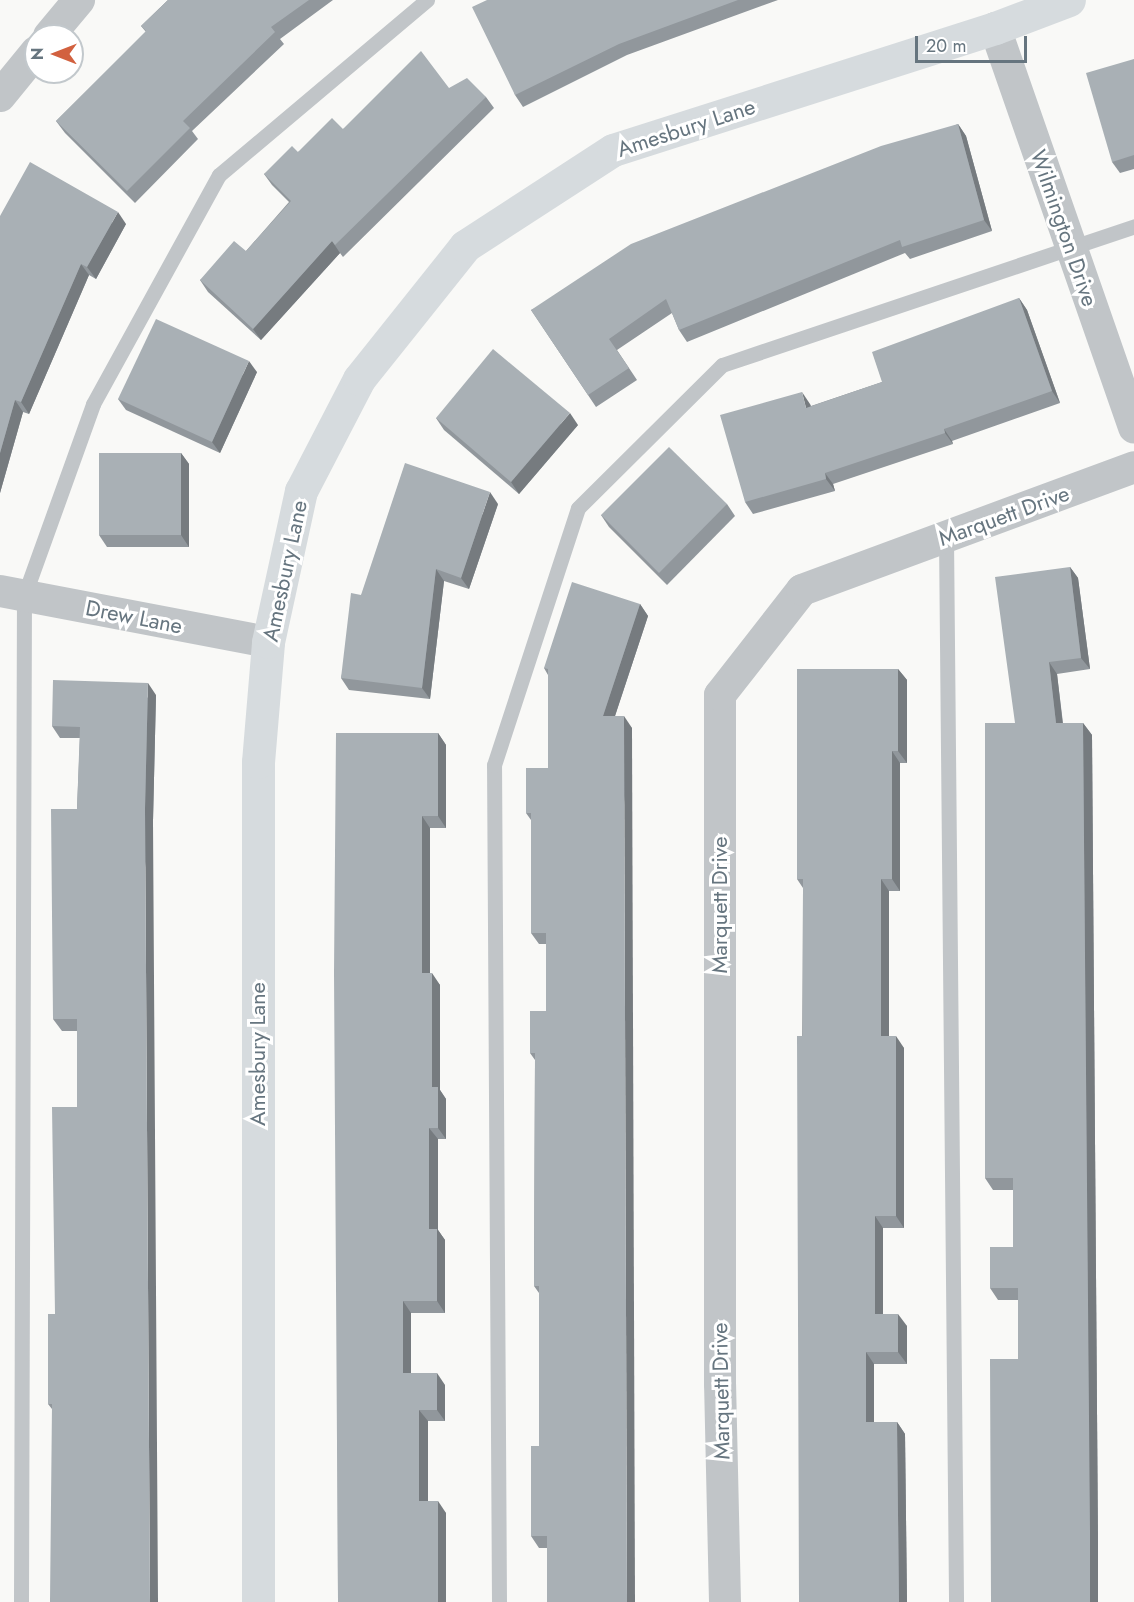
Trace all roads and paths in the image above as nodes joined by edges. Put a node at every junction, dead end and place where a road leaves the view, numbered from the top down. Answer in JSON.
{"nodes":[{"id":1,"x":79,"y":0,"type":"edge"},
{"id":2,"x":427,"y":0,"type":"edge"},
{"id":3,"x":1069,"y":0,"type":"edge"},
{"id":4,"x":59,"y":24,"type":"edge"},
{"id":5,"x":995,"y":28,"type":"junction"},
{"id":6,"x":24,"y":67,"type":"edge"},
{"id":7,"x":0,"y":96,"type":"edge"},
{"id":8,"x":1134,"y":226,"type":"edge"},
{"id":9,"x":1070,"y":247,"type":"junction"},
{"id":10,"x":1134,"y":428,"type":"edge"},
{"id":11,"x":1134,"y":467,"type":"edge"},
{"id":12,"x":946,"y":537,"type":"junction"},
{"id":13,"x":12,"y":593,"type":"edge"},
{"id":14,"x":268,"y":642,"type":"junction"},
{"id":15,"x":21,"y":1602,"type":"edge"},
{"id":16,"x":258,"y":1602,"type":"edge"},
{"id":17,"x":499,"y":1602,"type":"edge"},
{"id":18,"x":725,"y":1602,"type":"edge"},
{"id":19,"x":956,"y":1602,"type":"edge"}],
"edges":[{"from":1,"to":4,"type":"street"},
{"from":2,"to":13,"type":"lane"},
{"from":3,"to":5,"type":"street","name":"Amesbury Lane"},
{"from":5,"to":9,"type":"street","name":"Wilmington Drive"},
{"from":5,"to":14,"type":"street","name":"Amesbury Lane"},
{"from":6,"to":7,"type":"street"},
{"from":8,"to":9,"type":"lane"},
{"from":9,"to":10,"type":"street","name":"Wilmington Drive"},
{"from":9,"to":17,"type":"lane"},
{"from":11,"to":12,"type":"street","name":"Marquett Drive"},
{"from":12,"to":18,"type":"street","name":"Marquett Drive"},
{"from":12,"to":19,"type":"lane"},
{"from":13,"to":14,"type":"street","name":"Drew Lane"},
{"from":13,"to":15,"type":"lane"},
{"from":14,"to":16,"type":"street","name":"Amesbury Lane"}]}
